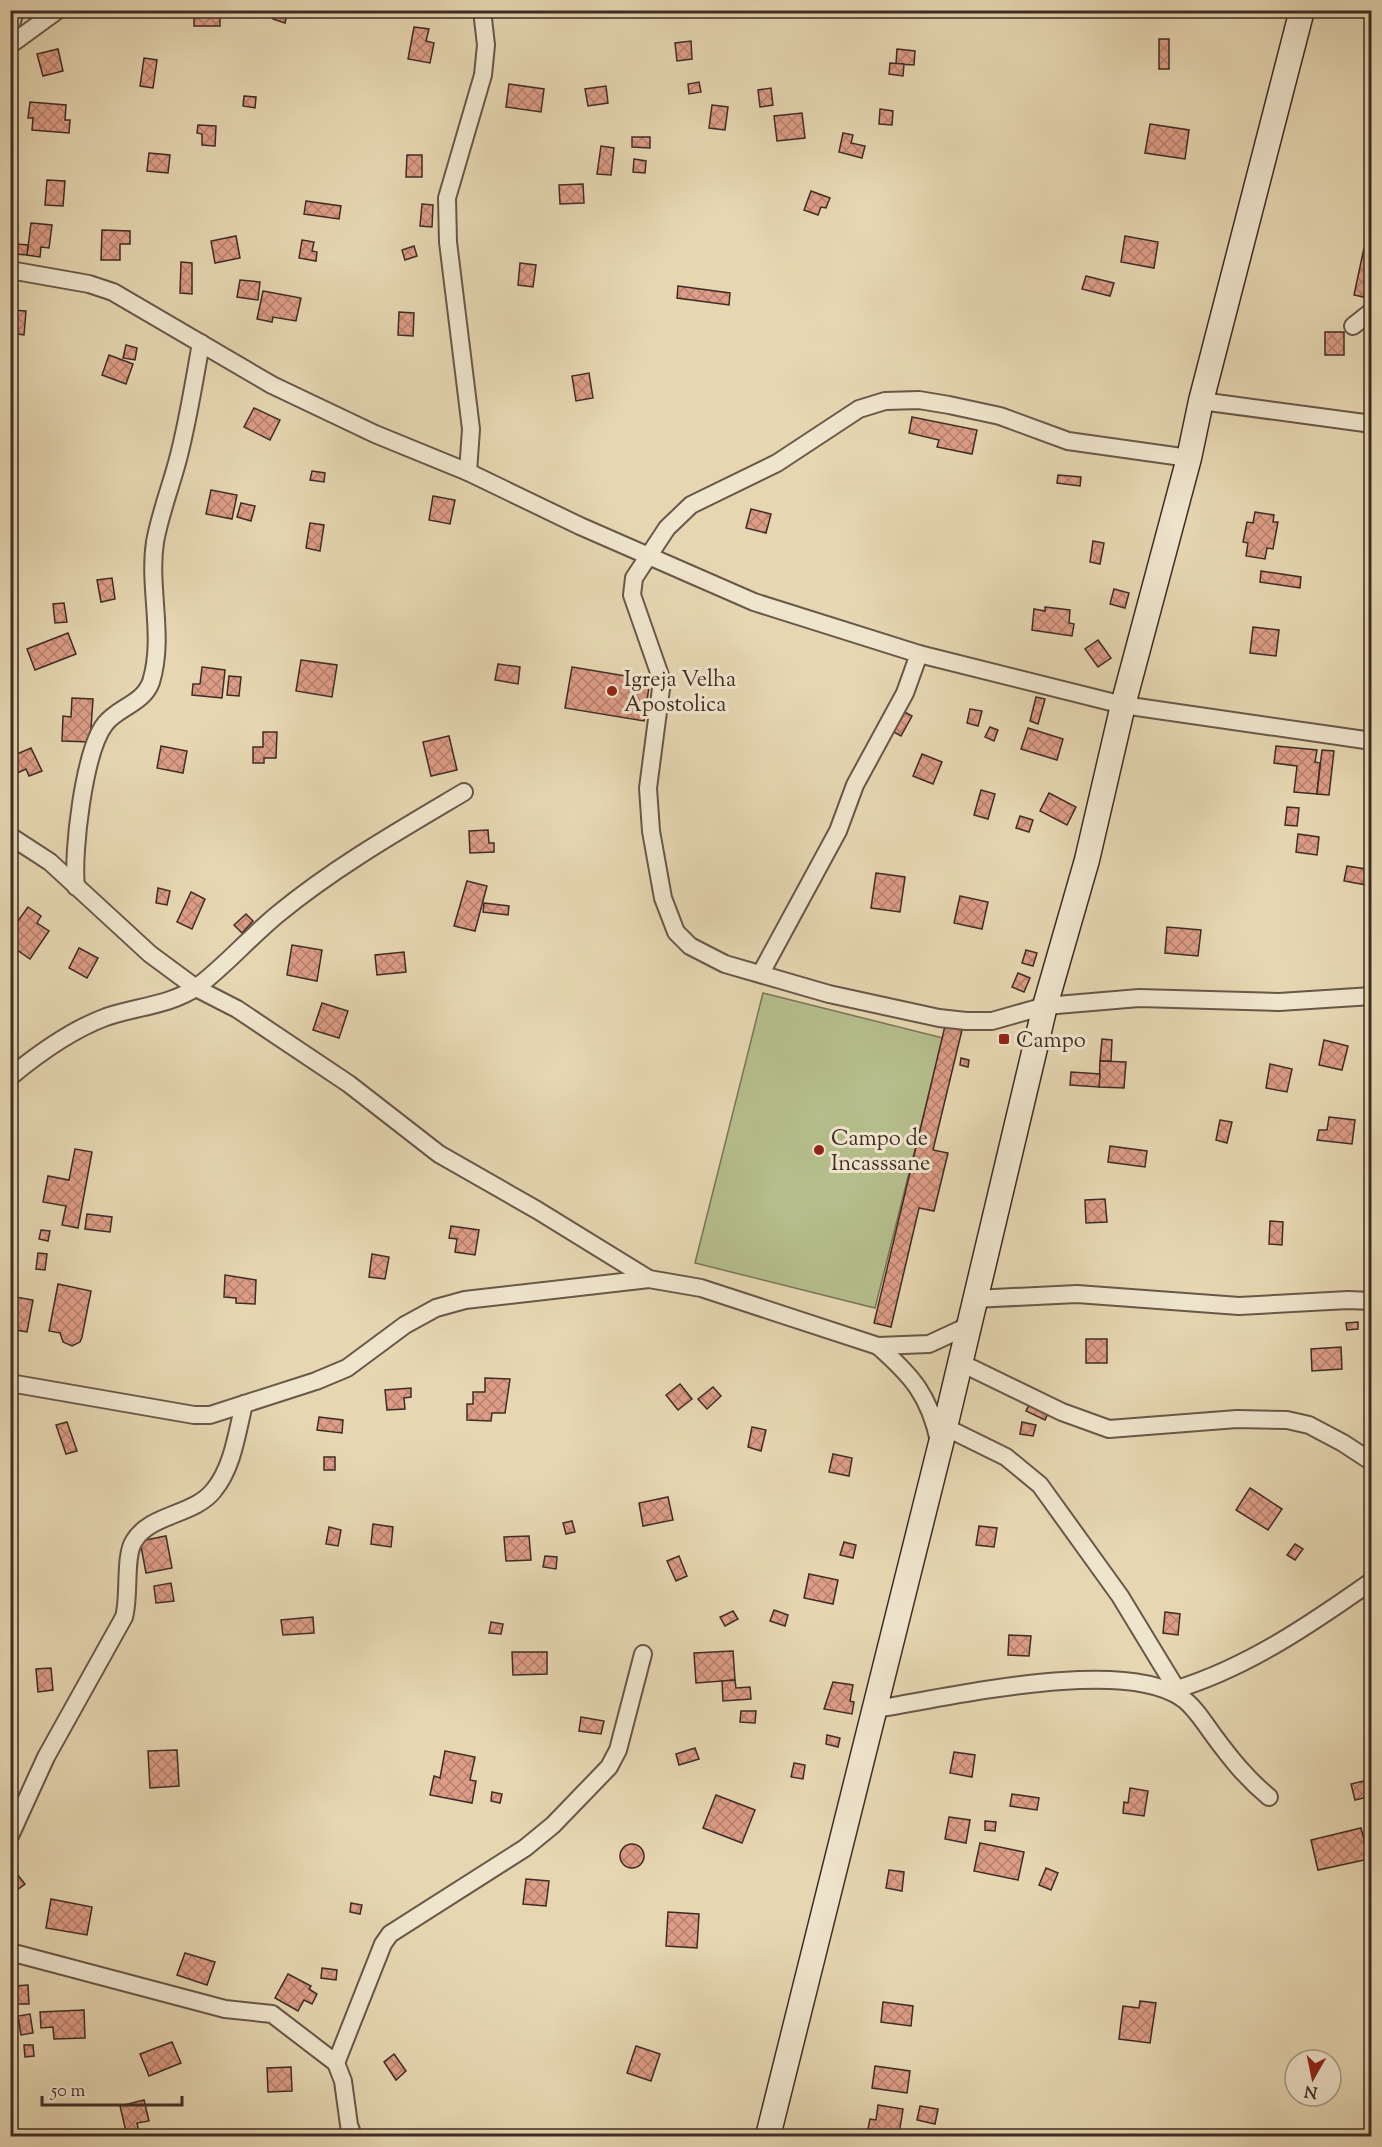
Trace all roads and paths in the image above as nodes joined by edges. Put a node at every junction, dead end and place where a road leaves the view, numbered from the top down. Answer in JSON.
{"nodes":[{"id":1,"x":15,"y":10,"type":"edge"},
{"id":2,"x":58,"y":10,"type":"edge"},
{"id":3,"x":482,"y":10,"type":"edge"},
{"id":4,"x":1302,"y":10,"type":"edge"},
{"id":5,"x":10,"y":29,"type":"edge"},
{"id":6,"x":10,"y":45,"type":"edge"},
{"id":7,"x":10,"y":270,"type":"edge"},
{"id":8,"x":1371,"y":311,"type":"edge"},
{"id":9,"x":1353,"y":326,"type":"dead end"},
{"id":10,"x":201,"y":343,"type":"junction"},
{"id":11,"x":1201,"y":401,"type":"junction"},
{"id":12,"x":1371,"y":424,"type":"edge"},
{"id":13,"x":1189,"y":458,"type":"junction"},
{"id":14,"x":468,"y":472,"type":"junction"},
{"id":15,"x":650,"y":555,"type":"junction"},
{"id":16,"x":919,"y":654,"type":"junction"},
{"id":17,"x":1123,"y":705,"type":"junction"},
{"id":18,"x":1371,"y":741,"type":"edge"},
{"id":19,"x":464,"y":792,"type":"dead end"},
{"id":20,"x":10,"y":836,"type":"edge"},
{"id":21,"x":76,"y":887,"type":"junction"},
{"id":22,"x":761,"y":973,"type":"junction"},
{"id":23,"x":195,"y":988,"type":"junction"},
{"id":24,"x":1371,"y":996,"type":"edge"},
{"id":25,"x":1045,"y":1006,"type":"junction"},
{"id":26,"x":10,"y":1077,"type":"edge"},
{"id":27,"x":649,"y":1279,"type":"junction"},
{"id":28,"x":974,"y":1299,"type":"junction"},
{"id":29,"x":1371,"y":1301,"type":"edge"},
{"id":30,"x":968,"y":1326,"type":"junction"},
{"id":31,"x":878,"y":1346,"type":"junction"},
{"id":32,"x":959,"y":1362,"type":"junction"},
{"id":33,"x":10,"y":1383,"type":"edge"},
{"id":34,"x":244,"y":1404,"type":"junction"},
{"id":35,"x":943,"y":1436,"type":"junction"},
{"id":36,"x":1371,"y":1462,"type":"edge"},
{"id":37,"x":1371,"y":1581,"type":"edge"},
{"id":38,"x":643,"y":1654,"type":"dead end"},
{"id":39,"x":1180,"y":1693,"type":"junction"},
{"id":40,"x":875,"y":1709,"type":"junction"},
{"id":41,"x":1269,"y":1797,"type":"dead end"},
{"id":42,"x":10,"y":1836,"type":"edge"},
{"id":43,"x":10,"y":1952,"type":"edge"},
{"id":44,"x":336,"y":2063,"type":"junction"},
{"id":45,"x":353,"y":2136,"type":"edge"},
{"id":46,"x":768,"y":2136,"type":"edge"}],
"edges":[{"from":1,"to":5,"type":"street"},
{"from":2,"to":6,"type":"street"},
{"from":3,"to":14,"type":"street"},
{"from":4,"to":11,"type":"street"},
{"from":7,"to":10,"type":"street"},
{"from":8,"to":9,"type":"street"},
{"from":10,"to":14,"type":"street"},
{"from":10,"to":21,"type":"street"},
{"from":11,"to":12,"type":"street"},
{"from":11,"to":13,"type":"street"},
{"from":13,"to":15,"type":"street"},
{"from":13,"to":17,"type":"street"},
{"from":14,"to":15,"type":"street"},
{"from":15,"to":16,"type":"street"},
{"from":15,"to":22,"type":"street"},
{"from":16,"to":17,"type":"street"},
{"from":16,"to":22,"type":"street"},
{"from":17,"to":18,"type":"street"},
{"from":17,"to":25,"type":"street"},
{"from":19,"to":23,"type":"street"},
{"from":20,"to":21,"type":"street"},
{"from":21,"to":23,"type":"street"},
{"from":22,"to":25,"type":"street"},
{"from":23,"to":26,"type":"street"},
{"from":23,"to":27,"type":"street"},
{"from":24,"to":25,"type":"street"},
{"from":25,"to":28,"type":"street"},
{"from":27,"to":31,"type":"street"},
{"from":27,"to":34,"type":"street"},
{"from":28,"to":29,"type":"street"},
{"from":28,"to":30,"type":"street"},
{"from":30,"to":31,"type":"street"},
{"from":30,"to":32,"type":"street"},
{"from":31,"to":35,"type":"street"},
{"from":32,"to":35,"type":"street"},
{"from":32,"to":36,"type":"street"},
{"from":33,"to":34,"type":"street"},
{"from":34,"to":42,"type":"street"},
{"from":35,"to":39,"type":"street"},
{"from":35,"to":40,"type":"street"},
{"from":37,"to":39,"type":"street"},
{"from":38,"to":44,"type":"street"},
{"from":39,"to":40,"type":"street"},
{"from":39,"to":41,"type":"street"},
{"from":40,"to":46,"type":"street"},
{"from":43,"to":44,"type":"street"},
{"from":44,"to":45,"type":"street"}]}
